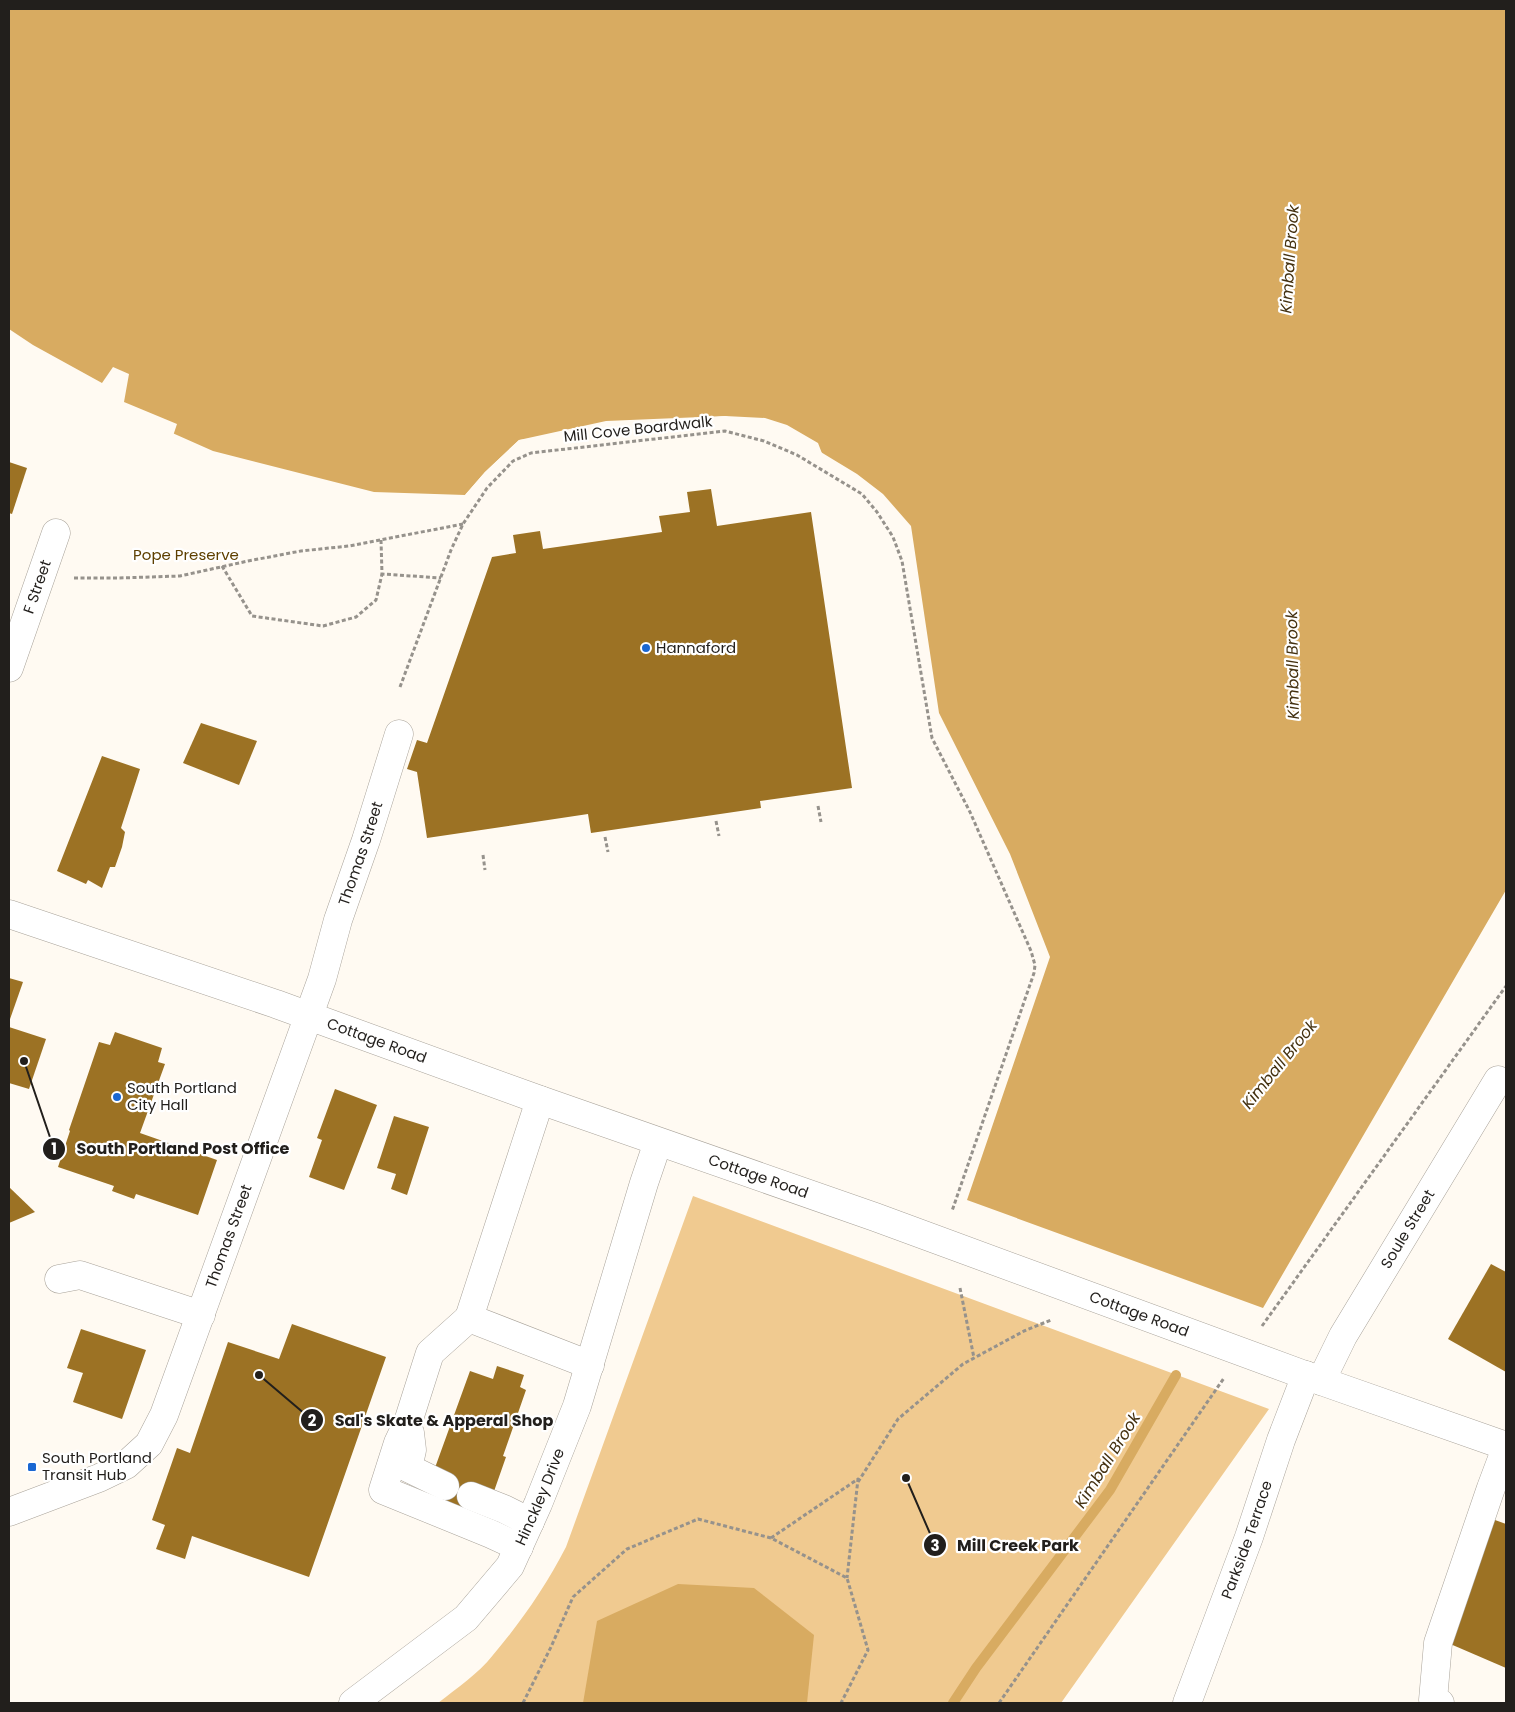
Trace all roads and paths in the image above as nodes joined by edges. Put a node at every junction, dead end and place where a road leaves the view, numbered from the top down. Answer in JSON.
{"nodes":[{"id":1,"x":464,"y":524,"type":"junction"},
{"id":2,"x":56,"y":533,"type":"dead end"},
{"id":3,"x":381,"y":540,"type":"junction"},
{"id":4,"x":222,"y":566,"type":"junction"},
{"id":5,"x":382,"y":574,"type":"junction"},
{"id":6,"x":41,"y":577,"type":"junction"},
{"id":7,"x":441,"y":578,"type":"junction"},
{"id":8,"x":9,"y":668,"type":"edge"},
{"id":9,"x":400,"y":687,"type":"dead end"},
{"id":10,"x":400,"y":734,"type":"dead end"},
{"id":11,"x":818,"y":806,"type":"dead end"},
{"id":12,"x":716,"y":821,"type":"dead end"},
{"id":13,"x":821,"y":822,"type":"dead end"},
{"id":14,"x":719,"y":836,"type":"dead end"},
{"id":15,"x":605,"y":837,"type":"dead end"},
{"id":16,"x":608,"y":852,"type":"dead end"},
{"id":17,"x":483,"y":855,"type":"dead end"},
{"id":18,"x":485,"y":870,"type":"dead end"},
{"id":19,"x":9,"y":914,"type":"edge"},
{"id":20,"x":1506,"y":986,"type":"edge"},
{"id":21,"x":308,"y":1017,"type":"junction"},
{"id":22,"x":1498,"y":1080,"type":"dead end"},
{"id":23,"x":540,"y":1100,"type":"junction"},
{"id":24,"x":658,"y":1142,"type":"junction"},
{"id":25,"x":952,"y":1211,"type":"dead end"},
{"id":26,"x":59,"y":1279,"type":"dead end"},
{"id":27,"x":960,"y":1288,"type":"dead end"},
{"id":28,"x":201,"y":1315,"type":"junction"},
{"id":29,"x":469,"y":1318,"type":"junction"},
{"id":30,"x":1051,"y":1320,"type":"dead end"},
{"id":31,"x":1262,"y":1326,"type":"dead end"},
{"id":32,"x":974,"y":1358,"type":"junction"},
{"id":33,"x":590,"y":1365,"type":"junction"},
{"id":34,"x":1224,"y":1378,"type":"dead end"},
{"id":35,"x":1313,"y":1378,"type":"junction"},
{"id":36,"x":408,"y":1422,"type":"junction"},
{"id":37,"x":1506,"y":1447,"type":"edge"},
{"id":38,"x":858,"y":1482,"type":"junction"},
{"id":39,"x":445,"y":1486,"type":"dead end"},
{"id":40,"x":472,"y":1496,"type":"dead end"},
{"id":41,"x":9,"y":1512,"type":"edge"},
{"id":42,"x":530,"y":1522,"type":"junction"},
{"id":43,"x":771,"y":1538,"type":"junction"},
{"id":44,"x":518,"y":1547,"type":"junction"},
{"id":45,"x":847,"y":1578,"type":"junction"},
{"id":46,"x":353,"y":1703,"type":"edge"},
{"id":47,"x":523,"y":1703,"type":"edge"},
{"id":48,"x":840,"y":1703,"type":"edge"},
{"id":49,"x":999,"y":1703,"type":"edge"},
{"id":50,"x":1187,"y":1703,"type":"edge"},
{"id":51,"x":1440,"y":1703,"type":"edge"}],
"edges":[{"from":1,"to":3,"type":"path"},
{"from":1,"to":7,"type":"path","name":"Mill Cove Boardwalk"},
{"from":1,"to":25,"type":"path","name":"Mill Cove Boardwalk"},
{"from":2,"to":6,"type":"street","name":"F Street"},
{"from":3,"to":4,"type":"path"},
{"from":3,"to":5,"type":"path"},
{"from":4,"to":5,"type":"path"},
{"from":4,"to":6,"type":"path"},
{"from":5,"to":7,"type":"path"},
{"from":6,"to":8,"type":"street","name":"F Street"},
{"from":7,"to":9,"type":"path","name":"Mill Cove Boardwalk"},
{"from":10,"to":21,"type":"street","name":"Thomas Street"},
{"from":11,"to":13,"type":"path"},
{"from":12,"to":14,"type":"path"},
{"from":15,"to":16,"type":"path"},
{"from":17,"to":18,"type":"path"},
{"from":19,"to":21,"type":"street","name":"Cottage Road"},
{"from":20,"to":31,"type":"path"},
{"from":21,"to":23,"type":"street","name":"Cottage Road"},
{"from":21,"to":28,"type":"street","name":"Thomas Street"},
{"from":22,"to":35,"type":"street","name":"Soule Street"},
{"from":23,"to":24,"type":"street","name":"Cottage Road"},
{"from":23,"to":29,"type":"street"},
{"from":24,"to":33,"type":"street","name":"Hinckley Drive"},
{"from":24,"to":35,"type":"street","name":"Cottage Road"},
{"from":26,"to":28,"type":"street"},
{"from":27,"to":32,"type":"path"},
{"from":28,"to":41,"type":"street","name":"Thomas Street"},
{"from":29,"to":33,"type":"street"},
{"from":29,"to":36,"type":"street"},
{"from":30,"to":32,"type":"path"},
{"from":32,"to":38,"type":"path"},
{"from":33,"to":42,"type":"street","name":"Hinckley Drive"},
{"from":34,"to":49,"type":"path"},
{"from":35,"to":37,"type":"street","name":"Cottage Road"},
{"from":35,"to":50,"type":"street","name":"Parkside Terrace"},
{"from":36,"to":39,"type":"street"},
{"from":36,"to":44,"type":"street"},
{"from":37,"to":51,"type":"street"},
{"from":38,"to":43,"type":"path"},
{"from":38,"to":45,"type":"path"},
{"from":40,"to":42,"type":"street"},
{"from":42,"to":44,"type":"street","name":"Hinckley Drive"},
{"from":43,"to":45,"type":"path"},
{"from":43,"to":47,"type":"path"},
{"from":44,"to":46,"type":"street","name":"Hinckley Drive"},
{"from":45,"to":48,"type":"path"}]}
